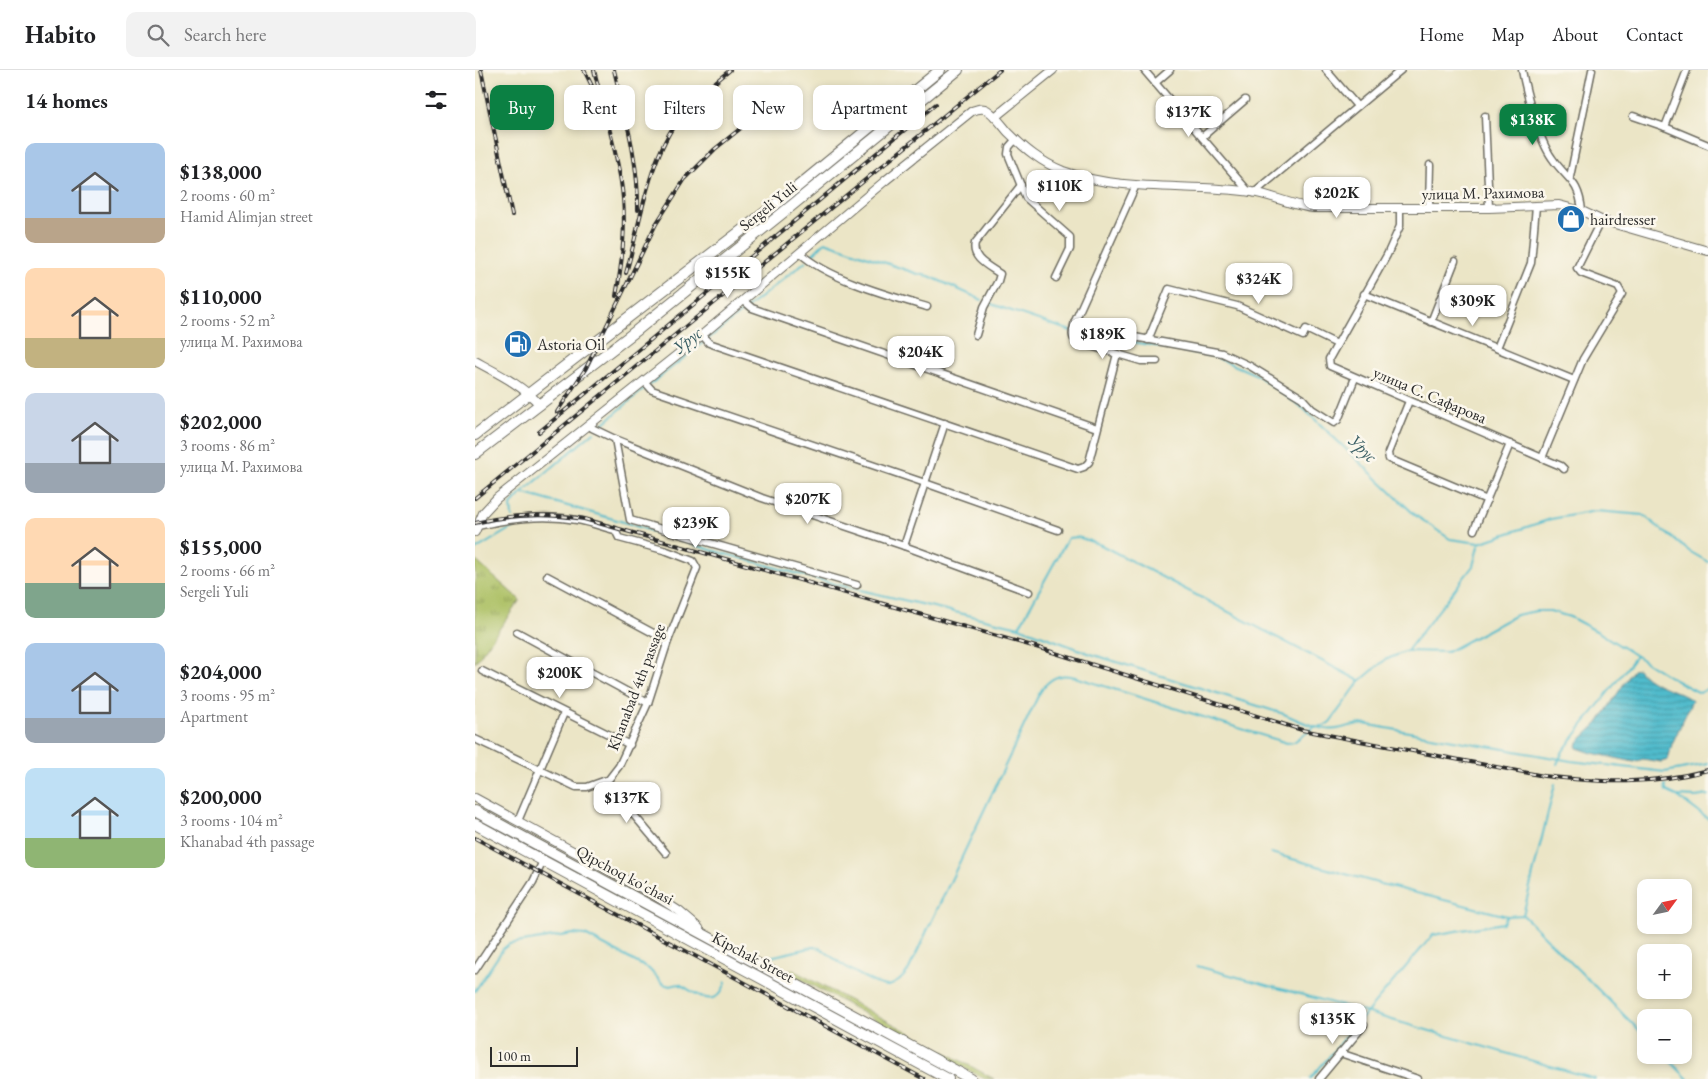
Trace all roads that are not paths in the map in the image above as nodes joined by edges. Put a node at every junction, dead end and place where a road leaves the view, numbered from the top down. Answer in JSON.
{"nodes":[{"id":1,"x":939,"y":70,"type":"edge"},
{"id":2,"x":959,"y":70,"type":"edge"},
{"id":3,"x":1053,"y":70,"type":"edge"},
{"id":4,"x":1144,"y":70,"type":"edge"},
{"id":5,"x":1171,"y":70,"type":"edge"},
{"id":6,"x":1326,"y":70,"type":"edge"},
{"id":7,"x":1401,"y":70,"type":"edge"},
{"id":8,"x":1522,"y":70,"type":"edge"},
{"id":9,"x":1592,"y":70,"type":"edge"},
{"id":10,"x":1687,"y":70,"type":"edge"},
{"id":11,"x":1155,"y":83,"type":"junction"},
{"id":12,"x":1245,"y":100,"type":"dead end"},
{"id":13,"x":1357,"y":106,"type":"junction"},
{"id":14,"x":1485,"y":116,"type":"dead end"},
{"id":15,"x":1633,"y":116,"type":"dead end"},
{"id":16,"x":995,"y":117,"type":"junction"},
{"id":17,"x":1665,"y":127,"type":"junction"},
{"id":18,"x":1202,"y":137,"type":"junction"},
{"id":19,"x":1015,"y":139,"type":"junction"},
{"id":20,"x":1708,"y":145,"type":"edge"},
{"id":21,"x":1430,"y":164,"type":"dead end"},
{"id":22,"x":1570,"y":177,"type":"junction"},
{"id":23,"x":1136,"y":184,"type":"junction"},
{"id":24,"x":1021,"y":185,"type":"junction"},
{"id":25,"x":1252,"y":192,"type":"junction"},
{"id":26,"x":1536,"y":206,"type":"junction"},
{"id":27,"x":1429,"y":208,"type":"junction"},
{"id":28,"x":1489,"y":208,"type":"junction"},
{"id":29,"x":1400,"y":209,"type":"junction"},
{"id":30,"x":1582,"y":211,"type":"junction"},
{"id":31,"x":1601,"y":220,"type":"junction"},
{"id":32,"x":1708,"y":251,"type":"edge"},
{"id":33,"x":805,"y":257,"type":"junction"},
{"id":34,"x":1455,"y":260,"type":"dead end"},
{"id":35,"x":1056,"y":278,"type":"dead end"},
{"id":36,"x":1365,"y":294,"type":"junction"},
{"id":37,"x":748,"y":305,"type":"junction"},
{"id":38,"x":927,"y":307,"type":"dead end"},
{"id":39,"x":1075,"y":321,"type":"junction"},
{"id":40,"x":1431,"y":322,"type":"junction"},
{"id":41,"x":701,"y":335,"type":"junction"},
{"id":42,"x":976,"y":335,"type":"dead end"},
{"id":43,"x":1148,"y":340,"type":"junction"},
{"id":44,"x":1337,"y":344,"type":"junction"},
{"id":45,"x":1497,"y":348,"type":"junction"},
{"id":46,"x":1117,"y":354,"type":"junction"},
{"id":47,"x":475,"y":361,"type":"edge"},
{"id":48,"x":1157,"y":361,"type":"dead end"},
{"id":49,"x":1355,"y":378,"type":"junction"},
{"id":50,"x":644,"y":380,"type":"junction"},
{"id":51,"x":1574,"y":380,"type":"junction"},
{"id":52,"x":529,"y":393,"type":"junction"},
{"id":53,"x":1409,"y":401,"type":"junction"},
{"id":54,"x":540,"y":405,"type":"junction"},
{"id":55,"x":945,"y":423,"type":"junction"},
{"id":56,"x":1097,"y":428,"type":"junction"},
{"id":57,"x":594,"y":429,"type":"junction"},
{"id":58,"x":475,"y":435,"type":"edge"},
{"id":59,"x":615,"y":439,"type":"junction"},
{"id":60,"x":489,"y":444,"type":"junction"},
{"id":61,"x":1510,"y":444,"type":"junction"},
{"id":62,"x":475,"y":454,"type":"edge"},
{"id":63,"x":1543,"y":458,"type":"junction"},
{"id":64,"x":475,"y":459,"type":"edge"},
{"id":65,"x":1564,"y":470,"type":"dead end"},
{"id":66,"x":925,"y":483,"type":"junction"},
{"id":67,"x":1487,"y":500,"type":"junction"},
{"id":68,"x":476,"y":528,"type":"edge"},
{"id":69,"x":1059,"y":530,"type":"dead end"},
{"id":70,"x":1474,"y":530,"type":"dead end"},
{"id":71,"x":904,"y":546,"type":"junction"},
{"id":72,"x":547,"y":576,"type":"dead end"},
{"id":73,"x":857,"y":585,"type":"dead end"},
{"id":74,"x":1029,"y":592,"type":"dead end"},
{"id":75,"x":517,"y":632,"type":"dead end"},
{"id":76,"x":668,"y":641,"type":"junction"},
{"id":77,"x":482,"y":671,"type":"dead end"},
{"id":78,"x":648,"y":704,"type":"junction"},
{"id":79,"x":564,"y":713,"type":"junction"},
{"id":80,"x":475,"y":739,"type":"edge"},
{"id":81,"x":630,"y":744,"type":"junction"},
{"id":82,"x":539,"y":770,"type":"junction"},
{"id":83,"x":605,"y":781,"type":"junction"},
{"id":84,"x":475,"y":798,"type":"edge"},
{"id":85,"x":475,"y":811,"type":"edge"},
{"id":86,"x":518,"y":821,"type":"junction"},
{"id":87,"x":475,"y":824,"type":"edge"},
{"id":88,"x":666,"y":853,"type":"dead end"},
{"id":89,"x":543,"y":861,"type":"junction"},
{"id":90,"x":719,"y":943,"type":"junction"},
{"id":91,"x":475,"y":970,"type":"edge"},
{"id":92,"x":779,"y":976,"type":"junction"},
{"id":93,"x":773,"y":985,"type":"junction"},
{"id":94,"x":1364,"y":1025,"type":"dead end"},
{"id":95,"x":1340,"y":1053,"type":"junction"},
{"id":96,"x":948,"y":1079,"type":"edge"},
{"id":97,"x":971,"y":1079,"type":"edge"},
{"id":98,"x":1319,"y":1079,"type":"edge"},
{"id":99,"x":1418,"y":1079,"type":"edge"}],
"edges":[{"from":1,"to":52,"type":"main road","name":"Sergeli Yuli"},
{"from":2,"to":54,"type":"main road","name":"Sergeli Yuli"},
{"from":3,"to":16,"type":"street"},
{"from":4,"to":11,"type":"street"},
{"from":5,"to":11,"type":"street"},
{"from":6,"to":13,"type":"street"},
{"from":7,"to":13,"type":"street"},
{"from":8,"to":22,"type":"street"},
{"from":9,"to":22,"type":"street"},
{"from":10,"to":17,"type":"street"},
{"from":11,"to":18,"type":"street"},
{"from":12,"to":18,"type":"street"},
{"from":13,"to":25,"type":"street"},
{"from":14,"to":28,"type":"street"},
{"from":15,"to":17,"type":"street"},
{"from":16,"to":19,"type":"street","name":"улица М. Рахимова"},
{"from":16,"to":33,"type":"street"},
{"from":17,"to":20,"type":"street"},
{"from":18,"to":25,"type":"street"},
{"from":19,"to":23,"type":"street","name":"улица М. Рахимова"},
{"from":19,"to":24,"type":"street"},
{"from":21,"to":27,"type":"street"},
{"from":22,"to":30,"type":"street"},
{"from":23,"to":25,"type":"street","name":"улица М. Рахимова"},
{"from":23,"to":39,"type":"street"},
{"from":24,"to":35,"type":"street"},
{"from":24,"to":42,"type":"street"},
{"from":25,"to":29,"type":"street","name":"улица М. Рахимова"},
{"from":26,"to":28,"type":"street","name":"улица М. Рахимова"},
{"from":26,"to":30,"type":"street","name":"улица М. Рахимова"},
{"from":26,"to":45,"type":"street"},
{"from":27,"to":28,"type":"street","name":"улица М. Рахимова"},
{"from":27,"to":29,"type":"street","name":"улица М. Рахимова"},
{"from":29,"to":36,"type":"street","name":"улица С. Сафарова"},
{"from":30,"to":31,"type":"street","name":"улица М. Рахимова"},
{"from":31,"to":32,"type":"street","name":"улица М. Рахимова"},
{"from":31,"to":51,"type":"street"},
{"from":33,"to":37,"type":"street"},
{"from":33,"to":38,"type":"street"},
{"from":34,"to":40,"type":"street"},
{"from":36,"to":40,"type":"street"},
{"from":36,"to":44,"type":"street","name":"улица С. Сафарова"},
{"from":37,"to":41,"type":"street"},
{"from":37,"to":56,"type":"street"},
{"from":39,"to":43,"type":"street"},
{"from":39,"to":46,"type":"street"},
{"from":40,"to":45,"type":"street"},
{"from":41,"to":50,"type":"street"},
{"from":41,"to":55,"type":"street"},
{"from":43,"to":44,"type":"street"},
{"from":43,"to":49,"type":"street"},
{"from":44,"to":49,"type":"street","name":"улица С. Сафарова"},
{"from":45,"to":51,"type":"street"},
{"from":46,"to":48,"type":"street"},
{"from":46,"to":56,"type":"street"},
{"from":47,"to":52,"type":"street"},
{"from":49,"to":53,"type":"street","name":"улица С. Сафарова"},
{"from":50,"to":57,"type":"street"},
{"from":50,"to":66,"type":"street"},
{"from":51,"to":63,"type":"street"},
{"from":52,"to":54,"type":"street"},
{"from":52,"to":58,"type":"main road","name":"Sergeli Yuli"},
{"from":53,"to":61,"type":"street","name":"улица С. Сафарова"},
{"from":53,"to":67,"type":"street"},
{"from":54,"to":60,"type":"main road","name":"Sergeli Yuli"},
{"from":55,"to":56,"type":"street"},
{"from":55,"to":66,"type":"street"},
{"from":57,"to":59,"type":"street"},
{"from":57,"to":68,"type":"street"},
{"from":59,"to":71,"type":"street"},
{"from":59,"to":73,"type":"street"},
{"from":60,"to":62,"type":"main road","name":"Sergeli Yuli"},
{"from":60,"to":64,"type":"main road"},
{"from":61,"to":63,"type":"street","name":"улица С. Сафарова"},
{"from":61,"to":67,"type":"street"},
{"from":63,"to":65,"type":"street","name":"улица С. Сафарова"},
{"from":66,"to":69,"type":"street"},
{"from":66,"to":71,"type":"street"},
{"from":67,"to":70,"type":"street"},
{"from":68,"to":76,"type":"street","name":"Khanabad 4th passage"},
{"from":71,"to":74,"type":"street"},
{"from":72,"to":76,"type":"street"},
{"from":75,"to":78,"type":"street"},
{"from":76,"to":78,"type":"street","name":"Khanabad 4th passage"},
{"from":77,"to":79,"type":"street"},
{"from":78,"to":81,"type":"street","name":"Khanabad 4th passage"},
{"from":79,"to":81,"type":"street"},
{"from":79,"to":82,"type":"street"},
{"from":80,"to":82,"type":"street"},
{"from":81,"to":83,"type":"street","name":"Khanabad 4th passage"},
{"from":82,"to":83,"type":"street"},
{"from":82,"to":86,"type":"street"},
{"from":83,"to":88,"type":"street"},
{"from":84,"to":86,"type":"street"},
{"from":85,"to":90,"type":"main road","name":"Qipchoq ko'chasi"},
{"from":86,"to":90,"type":"street"},
{"from":87,"to":89,"type":"main road"},
{"from":89,"to":91,"type":"street"},
{"from":89,"to":93,"type":"main road","name":"Kipchak Street"},
{"from":90,"to":92,"type":"main road","name":"Kipchak Street"},
{"from":92,"to":93,"type":"main road"},
{"from":92,"to":97,"type":"main road","name":"Kipchak Street"},
{"from":93,"to":96,"type":"main road","name":"Kipchak Street"},
{"from":94,"to":95,"type":"street"},
{"from":95,"to":98,"type":"street"},
{"from":95,"to":99,"type":"street"}]}
